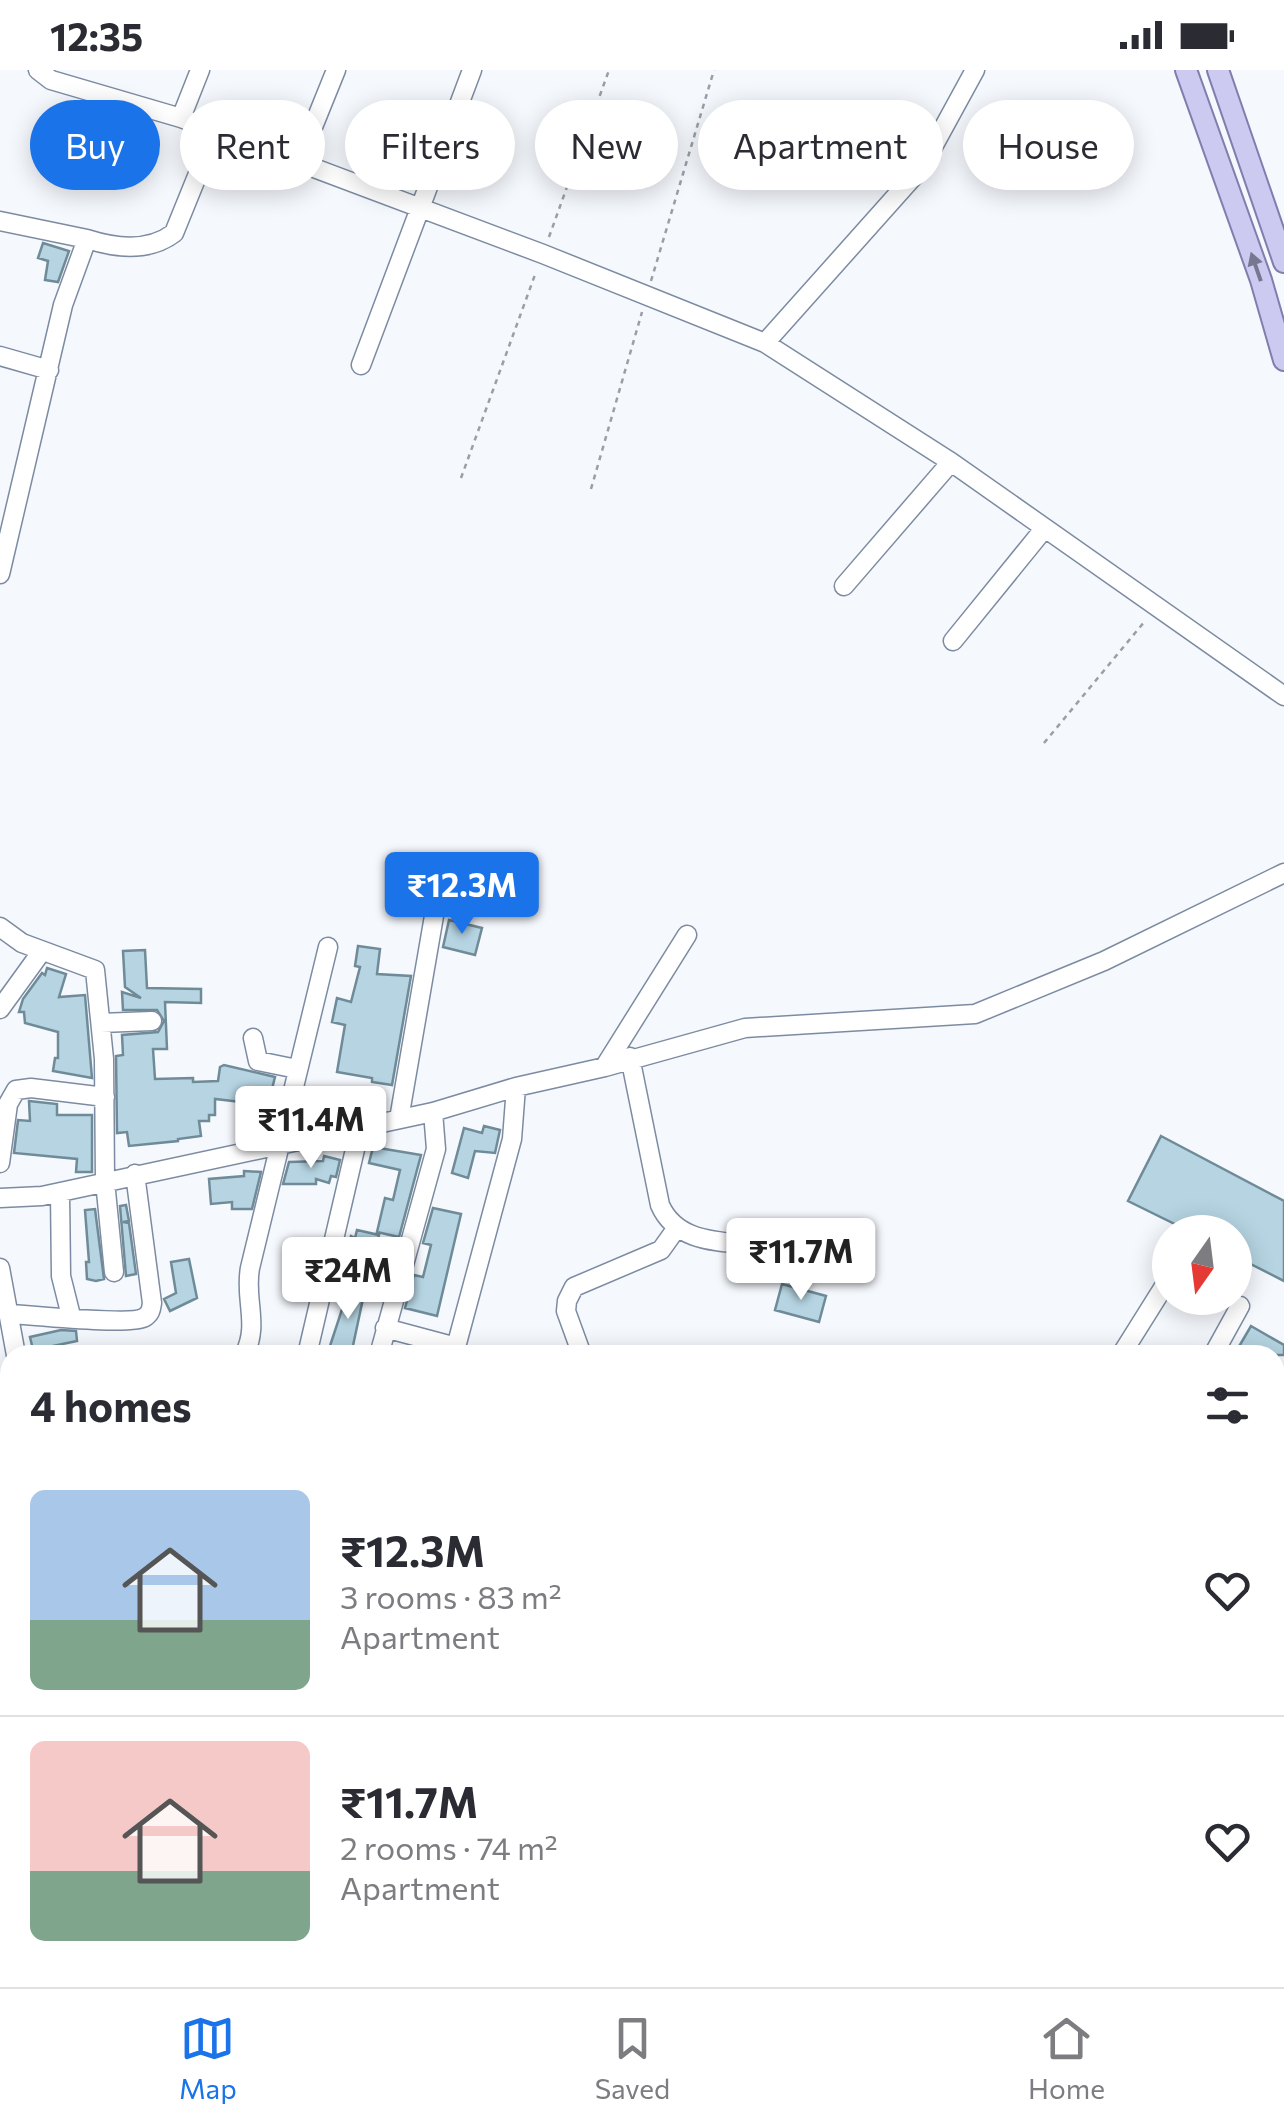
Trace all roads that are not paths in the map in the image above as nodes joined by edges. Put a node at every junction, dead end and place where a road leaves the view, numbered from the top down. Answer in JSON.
{"nodes":[{"id":1,"x":38,"y":70,"type":"edge"},
{"id":2,"x":200,"y":70,"type":"edge"},
{"id":3,"x":336,"y":70,"type":"edge"},
{"id":4,"x":472,"y":70,"type":"edge"},
{"id":5,"x":975,"y":70,"type":"edge"},
{"id":6,"x":1186,"y":70,"type":"edge"},
{"id":7,"x":1218,"y":70,"type":"edge"},
{"id":8,"x":188,"y":100,"type":"edge"},
{"id":9,"x":324,"y":100,"type":"edge"},
{"id":10,"x":180,"y":118,"type":"edge"},
{"id":11,"x":325,"y":174,"type":"edge"},
{"id":12,"x":191,"y":190,"type":"edge"},
{"id":13,"x":422,"y":210,"type":"junction"},
{"id":14,"x":0,"y":221,"type":"edge"},
{"id":15,"x":87,"y":239,"type":"junction"},
{"id":16,"x":1284,"y":262,"type":"edge"},
{"id":17,"x":765,"y":343,"type":"junction"},
{"id":18,"x":0,"y":356,"type":"edge"},
{"id":19,"x":1284,"y":360,"type":"edge"},
{"id":20,"x":361,"y":365,"type":"dead end"},
{"id":21,"x":49,"y":370,"type":"junction"},
{"id":22,"x":951,"y":462,"type":"junction"},
{"id":23,"x":1044,"y":529,"type":"junction"},
{"id":24,"x":0,"y":574,"type":"edge"},
{"id":25,"x":844,"y":586,"type":"dead end"},
{"id":26,"x":954,"y":642,"type":"dead end"},
{"id":27,"x":1284,"y":696,"type":"edge"},
{"id":28,"x":1284,"y":873,"type":"edge"},
{"id":29,"x":439,"y":887,"type":"dead end"},
{"id":30,"x":0,"y":927,"type":"edge"},
{"id":31,"x":687,"y":935,"type":"dead end"},
{"id":32,"x":328,"y":947,"type":"dead end"},
{"id":33,"x":42,"y":951,"type":"junction"},
{"id":34,"x":0,"y":1009,"type":"edge"},
{"id":35,"x":152,"y":1021,"type":"dead end"},
{"id":36,"x":101,"y":1023,"type":"junction"},
{"id":37,"x":252,"y":1038,"type":"dead end"},
{"id":38,"x":630,"y":1058,"type":"junction"},
{"id":39,"x":604,"y":1067,"type":"junction"},
{"id":40,"x":297,"y":1069,"type":"junction"},
{"id":41,"x":516,"y":1087,"type":"junction"},
{"id":42,"x":105,"y":1098,"type":"junction"},
{"id":43,"x":433,"y":1112,"type":"junction"},
{"id":44,"x":399,"y":1119,"type":"junction"},
{"id":45,"x":360,"y":1128,"type":"junction"},
{"id":46,"x":278,"y":1145,"type":"junction"},
{"id":47,"x":0,"y":1163,"type":"edge"},
{"id":48,"x":135,"y":1174,"type":"junction"},
{"id":49,"x":105,"y":1180,"type":"junction"},
{"id":50,"x":60,"y":1192,"type":"junction"},
{"id":51,"x":0,"y":1198,"type":"edge"},
{"id":52,"x":676,"y":1229,"type":"junction"},
{"id":53,"x":759,"y":1246,"type":"dead end"},
{"id":54,"x":0,"y":1268,"type":"edge"},
{"id":55,"x":114,"y":1272,"type":"dead end"},
{"id":56,"x":1152,"y":1306,"type":"edge"},
{"id":57,"x":8,"y":1314,"type":"junction"},
{"id":58,"x":1235,"y":1315,"type":"edge"},
{"id":59,"x":71,"y":1316,"type":"junction"},
{"id":60,"x":385,"y":1328,"type":"junction"},
{"id":61,"x":14,"y":1345,"type":"edge"},
{"id":62,"x":248,"y":1345,"type":"edge"},
{"id":63,"x":308,"y":1345,"type":"edge"},
{"id":64,"x":381,"y":1345,"type":"edge"},
{"id":65,"x":437,"y":1345,"type":"edge"},
{"id":66,"x":458,"y":1345,"type":"edge"},
{"id":67,"x":578,"y":1345,"type":"edge"},
{"id":68,"x":1127,"y":1345,"type":"edge"},
{"id":69,"x":1219,"y":1345,"type":"edge"}],
"edges":[{"from":1,"to":10,"type":"street"},
{"from":2,"to":8,"type":"street"},
{"from":3,"to":9,"type":"street"},
{"from":4,"to":13,"type":"street"},
{"from":5,"to":17,"type":"street"},
{"from":19,"to":6,"type":"main road","one_way":true},
{"from":7,"to":16,"type":"main road"},
{"from":11,"to":13,"type":"street"},
{"from":12,"to":15,"type":"street"},
{"from":13,"to":17,"type":"street"},
{"from":13,"to":20,"type":"street"},
{"from":14,"to":15,"type":"street"},
{"from":15,"to":21,"type":"street"},
{"from":17,"to":22,"type":"street"},
{"from":18,"to":21,"type":"street"},
{"from":21,"to":24,"type":"street"},
{"from":22,"to":23,"type":"street"},
{"from":22,"to":25,"type":"street"},
{"from":23,"to":26,"type":"street"},
{"from":23,"to":27,"type":"street"},
{"from":28,"to":38,"type":"street"},
{"from":29,"to":44,"type":"street"},
{"from":30,"to":33,"type":"street"},
{"from":31,"to":39,"type":"street"},
{"from":32,"to":40,"type":"street"},
{"from":33,"to":34,"type":"street"},
{"from":33,"to":36,"type":"street"},
{"from":35,"to":36,"type":"street"},
{"from":36,"to":42,"type":"street"},
{"from":37,"to":40,"type":"street"},
{"from":38,"to":39,"type":"street"},
{"from":38,"to":52,"type":"street"},
{"from":39,"to":41,"type":"street"},
{"from":40,"to":46,"type":"street"},
{"from":41,"to":43,"type":"street"},
{"from":41,"to":66,"type":"street"},
{"from":42,"to":47,"type":"street"},
{"from":42,"to":49,"type":"street"},
{"from":43,"to":44,"type":"street"},
{"from":43,"to":60,"type":"street"},
{"from":44,"to":45,"type":"street"},
{"from":45,"to":46,"type":"street"},
{"from":45,"to":63,"type":"street"},
{"from":46,"to":48,"type":"street"},
{"from":46,"to":62,"type":"street"},
{"from":48,"to":49,"type":"street"},
{"from":48,"to":59,"type":"street"},
{"from":49,"to":50,"type":"street"},
{"from":49,"to":55,"type":"street"},
{"from":50,"to":51,"type":"street"},
{"from":50,"to":59,"type":"street"},
{"from":52,"to":53,"type":"street"},
{"from":52,"to":67,"type":"street"},
{"from":54,"to":57,"type":"street"},
{"from":56,"to":68,"type":"street"},
{"from":57,"to":59,"type":"street"},
{"from":57,"to":61,"type":"street"},
{"from":58,"to":69,"type":"street"},
{"from":60,"to":64,"type":"street"},
{"from":60,"to":65,"type":"street"}]}
